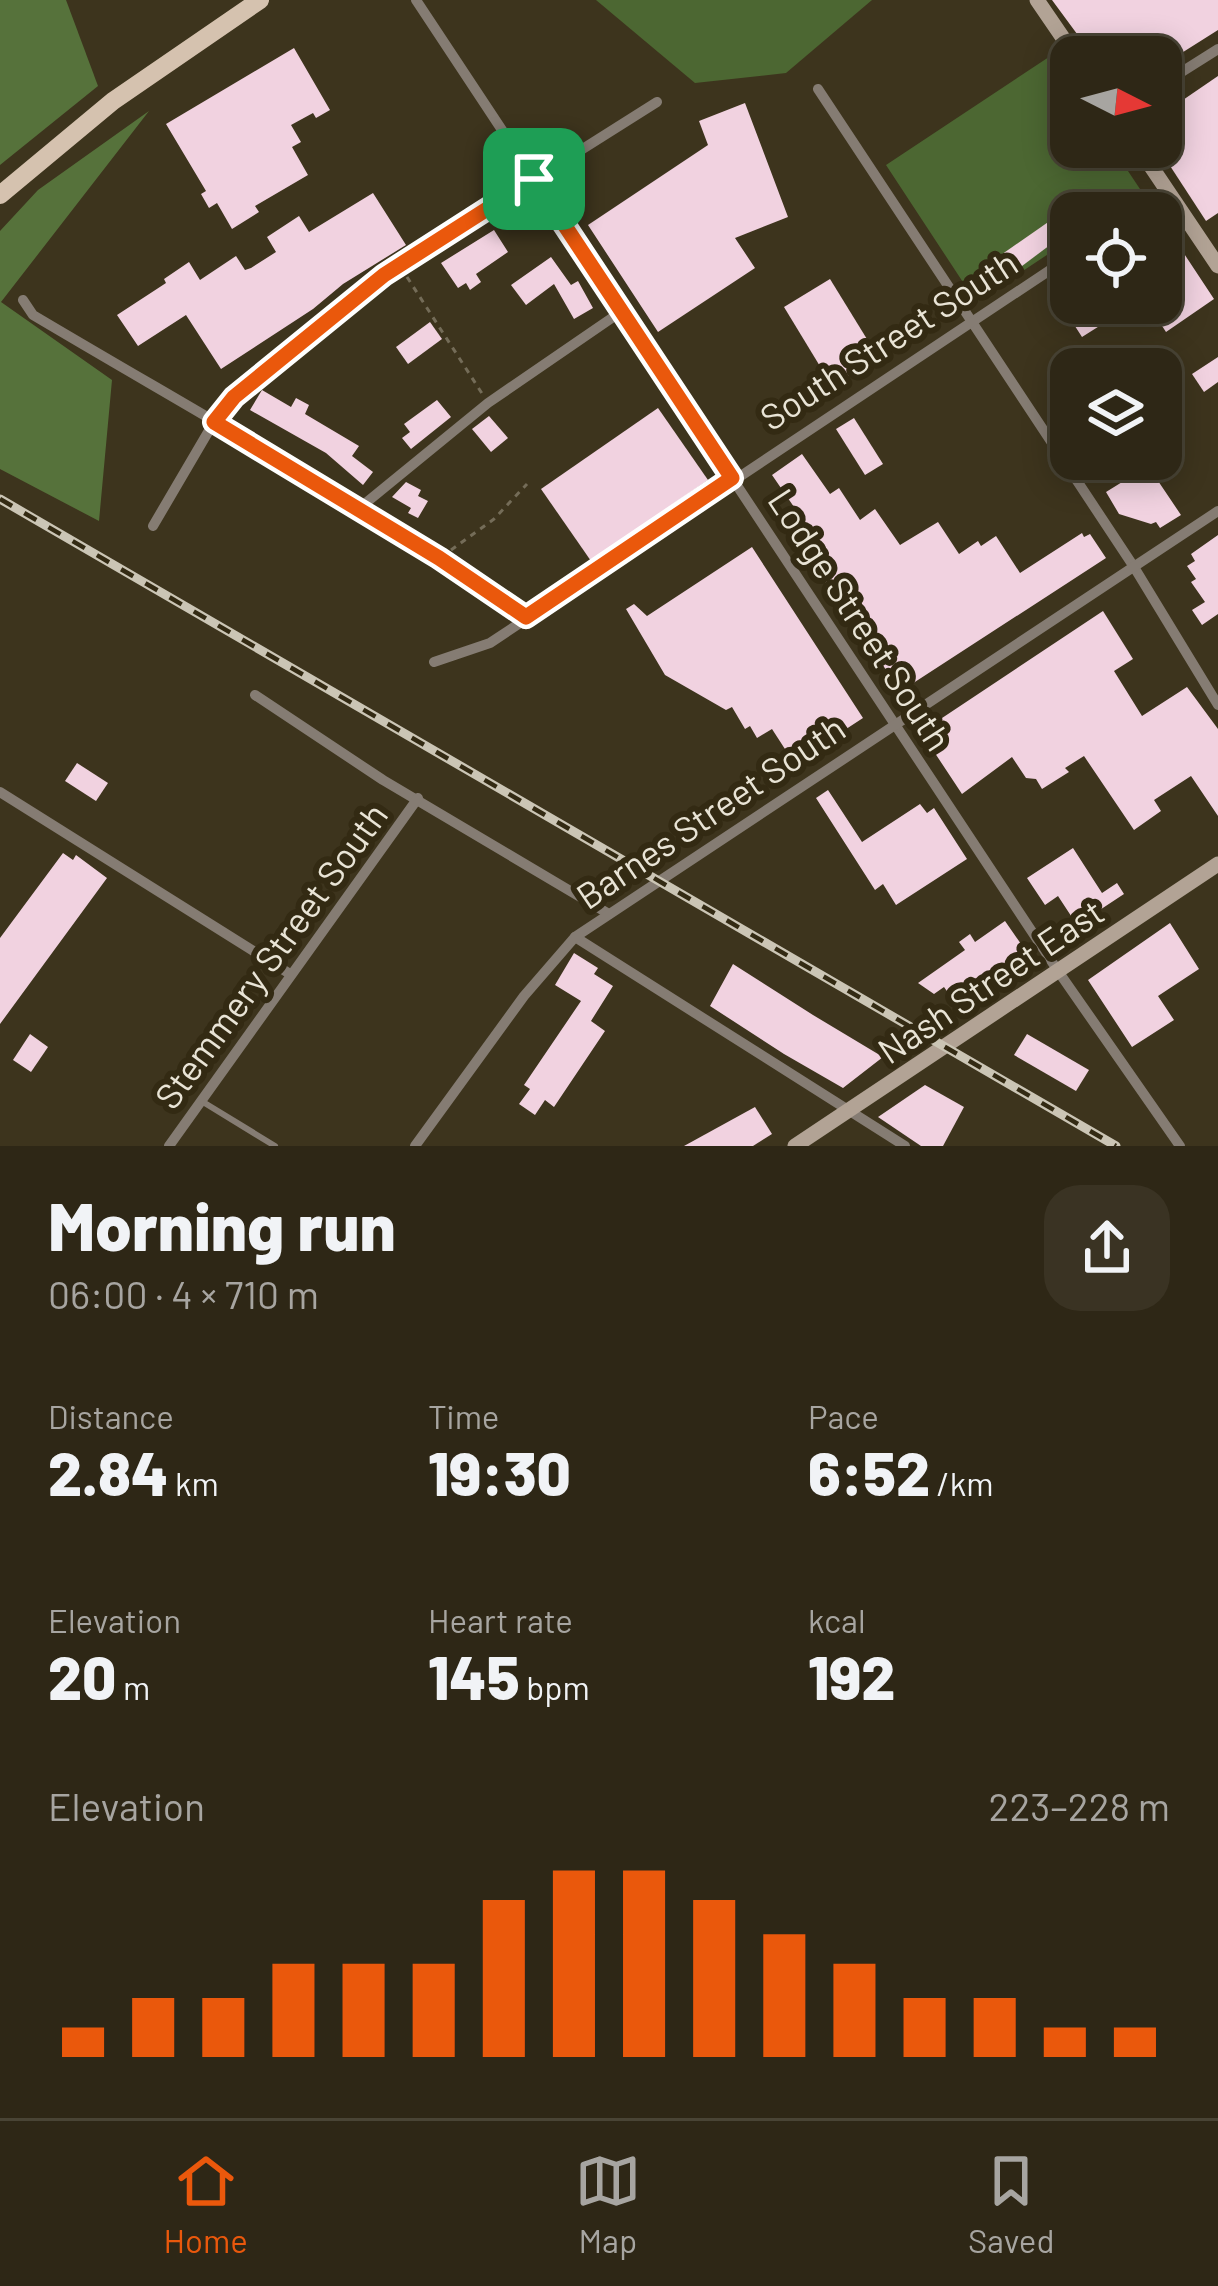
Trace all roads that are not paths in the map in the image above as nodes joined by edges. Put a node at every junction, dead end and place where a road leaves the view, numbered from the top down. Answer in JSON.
{"nodes":[{"id":1,"x":260,"y":0,"type":"edge"},
{"id":2,"x":416,"y":0,"type":"edge"},
{"id":3,"x":1037,"y":0,"type":"edge"},
{"id":4,"x":1062,"y":36,"type":"edge"},
{"id":5,"x":1218,"y":49,"type":"edge"},
{"id":6,"x":1182,"y":72,"type":"edge"},
{"id":7,"x":818,"y":89,"type":"dead end"},
{"id":8,"x":657,"y":102,"type":"dead end"},
{"id":9,"x":534,"y":179,"type":"junction"},
{"id":10,"x":0,"y":195,"type":"edge"},
{"id":11,"x":1182,"y":212,"type":"edge"},
{"id":12,"x":1218,"y":266,"type":"edge"},
{"id":13,"x":1050,"y":269,"type":"edge"},
{"id":14,"x":23,"y":300,"type":"dead end"},
{"id":15,"x":622,"y":311,"type":"junction"},
{"id":16,"x":971,"y":319,"type":"junction"},
{"id":17,"x":214,"y":422,"type":"junction"},
{"id":18,"x":732,"y":478,"type":"junction"},
{"id":19,"x":357,"y":510,"type":"junction"},
{"id":20,"x":1218,"y":511,"type":"edge"},
{"id":21,"x":153,"y":526,"type":"dead end"},
{"id":22,"x":1134,"y":568,"type":"junction"},
{"id":23,"x":526,"y":617,"type":"junction"},
{"id":24,"x":434,"y":662,"type":"dead end"},
{"id":25,"x":254,"y":695,"type":"dead end"},
{"id":26,"x":1218,"y":705,"type":"edge"},
{"id":27,"x":895,"y":724,"type":"junction"},
{"id":28,"x":0,"y":792,"type":"edge"},
{"id":29,"x":418,"y":799,"type":"junction"},
{"id":30,"x":1218,"y":864,"type":"edge"},
{"id":31,"x":609,"y":914,"type":"junction"},
{"id":32,"x":575,"y":937,"type":"junction"},
{"id":33,"x":1058,"y":971,"type":"junction"},
{"id":34,"x":290,"y":974,"type":"junction"},
{"id":35,"x":202,"y":1102,"type":"junction"},
{"id":36,"x":846,"y":1112,"type":"junction"},
{"id":37,"x":896,"y":1144,"type":"edge"},
{"id":38,"x":170,"y":1146,"type":"edge"},
{"id":39,"x":275,"y":1146,"type":"edge"},
{"id":40,"x":415,"y":1146,"type":"edge"},
{"id":41,"x":796,"y":1146,"type":"edge"},
{"id":42,"x":1180,"y":1146,"type":"edge"}],
"edges":[{"from":1,"to":10,"type":"main road"},
{"from":2,"to":9,"type":"street","name":"Lodge Street South"},
{"from":3,"to":4,"type":"main road"},
{"from":5,"to":6,"type":"street"},
{"from":7,"to":16,"type":"street"},
{"from":8,"to":9,"type":"street"},
{"from":9,"to":15,"type":"street","name":"Lodge Street South"},
{"from":9,"to":17,"type":"street"},
{"from":11,"to":12,"type":"main road"},
{"from":13,"to":16,"type":"street","name":"South Street South"},
{"from":14,"to":17,"type":"street"},
{"from":15,"to":18,"type":"street","name":"Lodge Street South"},
{"from":15,"to":19,"type":"street"},
{"from":16,"to":18,"type":"street","name":"South Street South"},
{"from":16,"to":22,"type":"street"},
{"from":17,"to":19,"type":"street"},
{"from":17,"to":21,"type":"street"},
{"from":18,"to":23,"type":"street","name":"South Street South"},
{"from":18,"to":27,"type":"street","name":"Lodge Street South"},
{"from":19,"to":23,"type":"street"},
{"from":20,"to":22,"type":"street","name":"Barnes Street South"},
{"from":22,"to":26,"type":"street"},
{"from":22,"to":27,"type":"street","name":"Barnes Street South"},
{"from":23,"to":24,"type":"street","name":"South Street South"},
{"from":25,"to":29,"type":"street"},
{"from":27,"to":31,"type":"street","name":"Barnes Street South"},
{"from":27,"to":33,"type":"street","name":"Lodge Street South"},
{"from":28,"to":34,"type":"street"},
{"from":29,"to":31,"type":"street"},
{"from":29,"to":34,"type":"street","name":"Stemmery Street South"},
{"from":30,"to":33,"type":"main road","name":"Nash Street East"},
{"from":31,"to":32,"type":"street","name":"Barnes Street South"},
{"from":32,"to":36,"type":"street"},
{"from":32,"to":40,"type":"street","name":"Barnes Street South"},
{"from":33,"to":36,"type":"main road","name":"Nash Street East"},
{"from":33,"to":42,"type":"street","name":"Lodge Street South"},
{"from":34,"to":35,"type":"street","name":"Stemmery Street South"},
{"from":35,"to":38,"type":"street","name":"Stemmery Street South"},
{"from":35,"to":39,"type":"lane"},
{"from":36,"to":37,"type":"street"},
{"from":36,"to":41,"type":"main road","name":"Nash Street East"}]}
